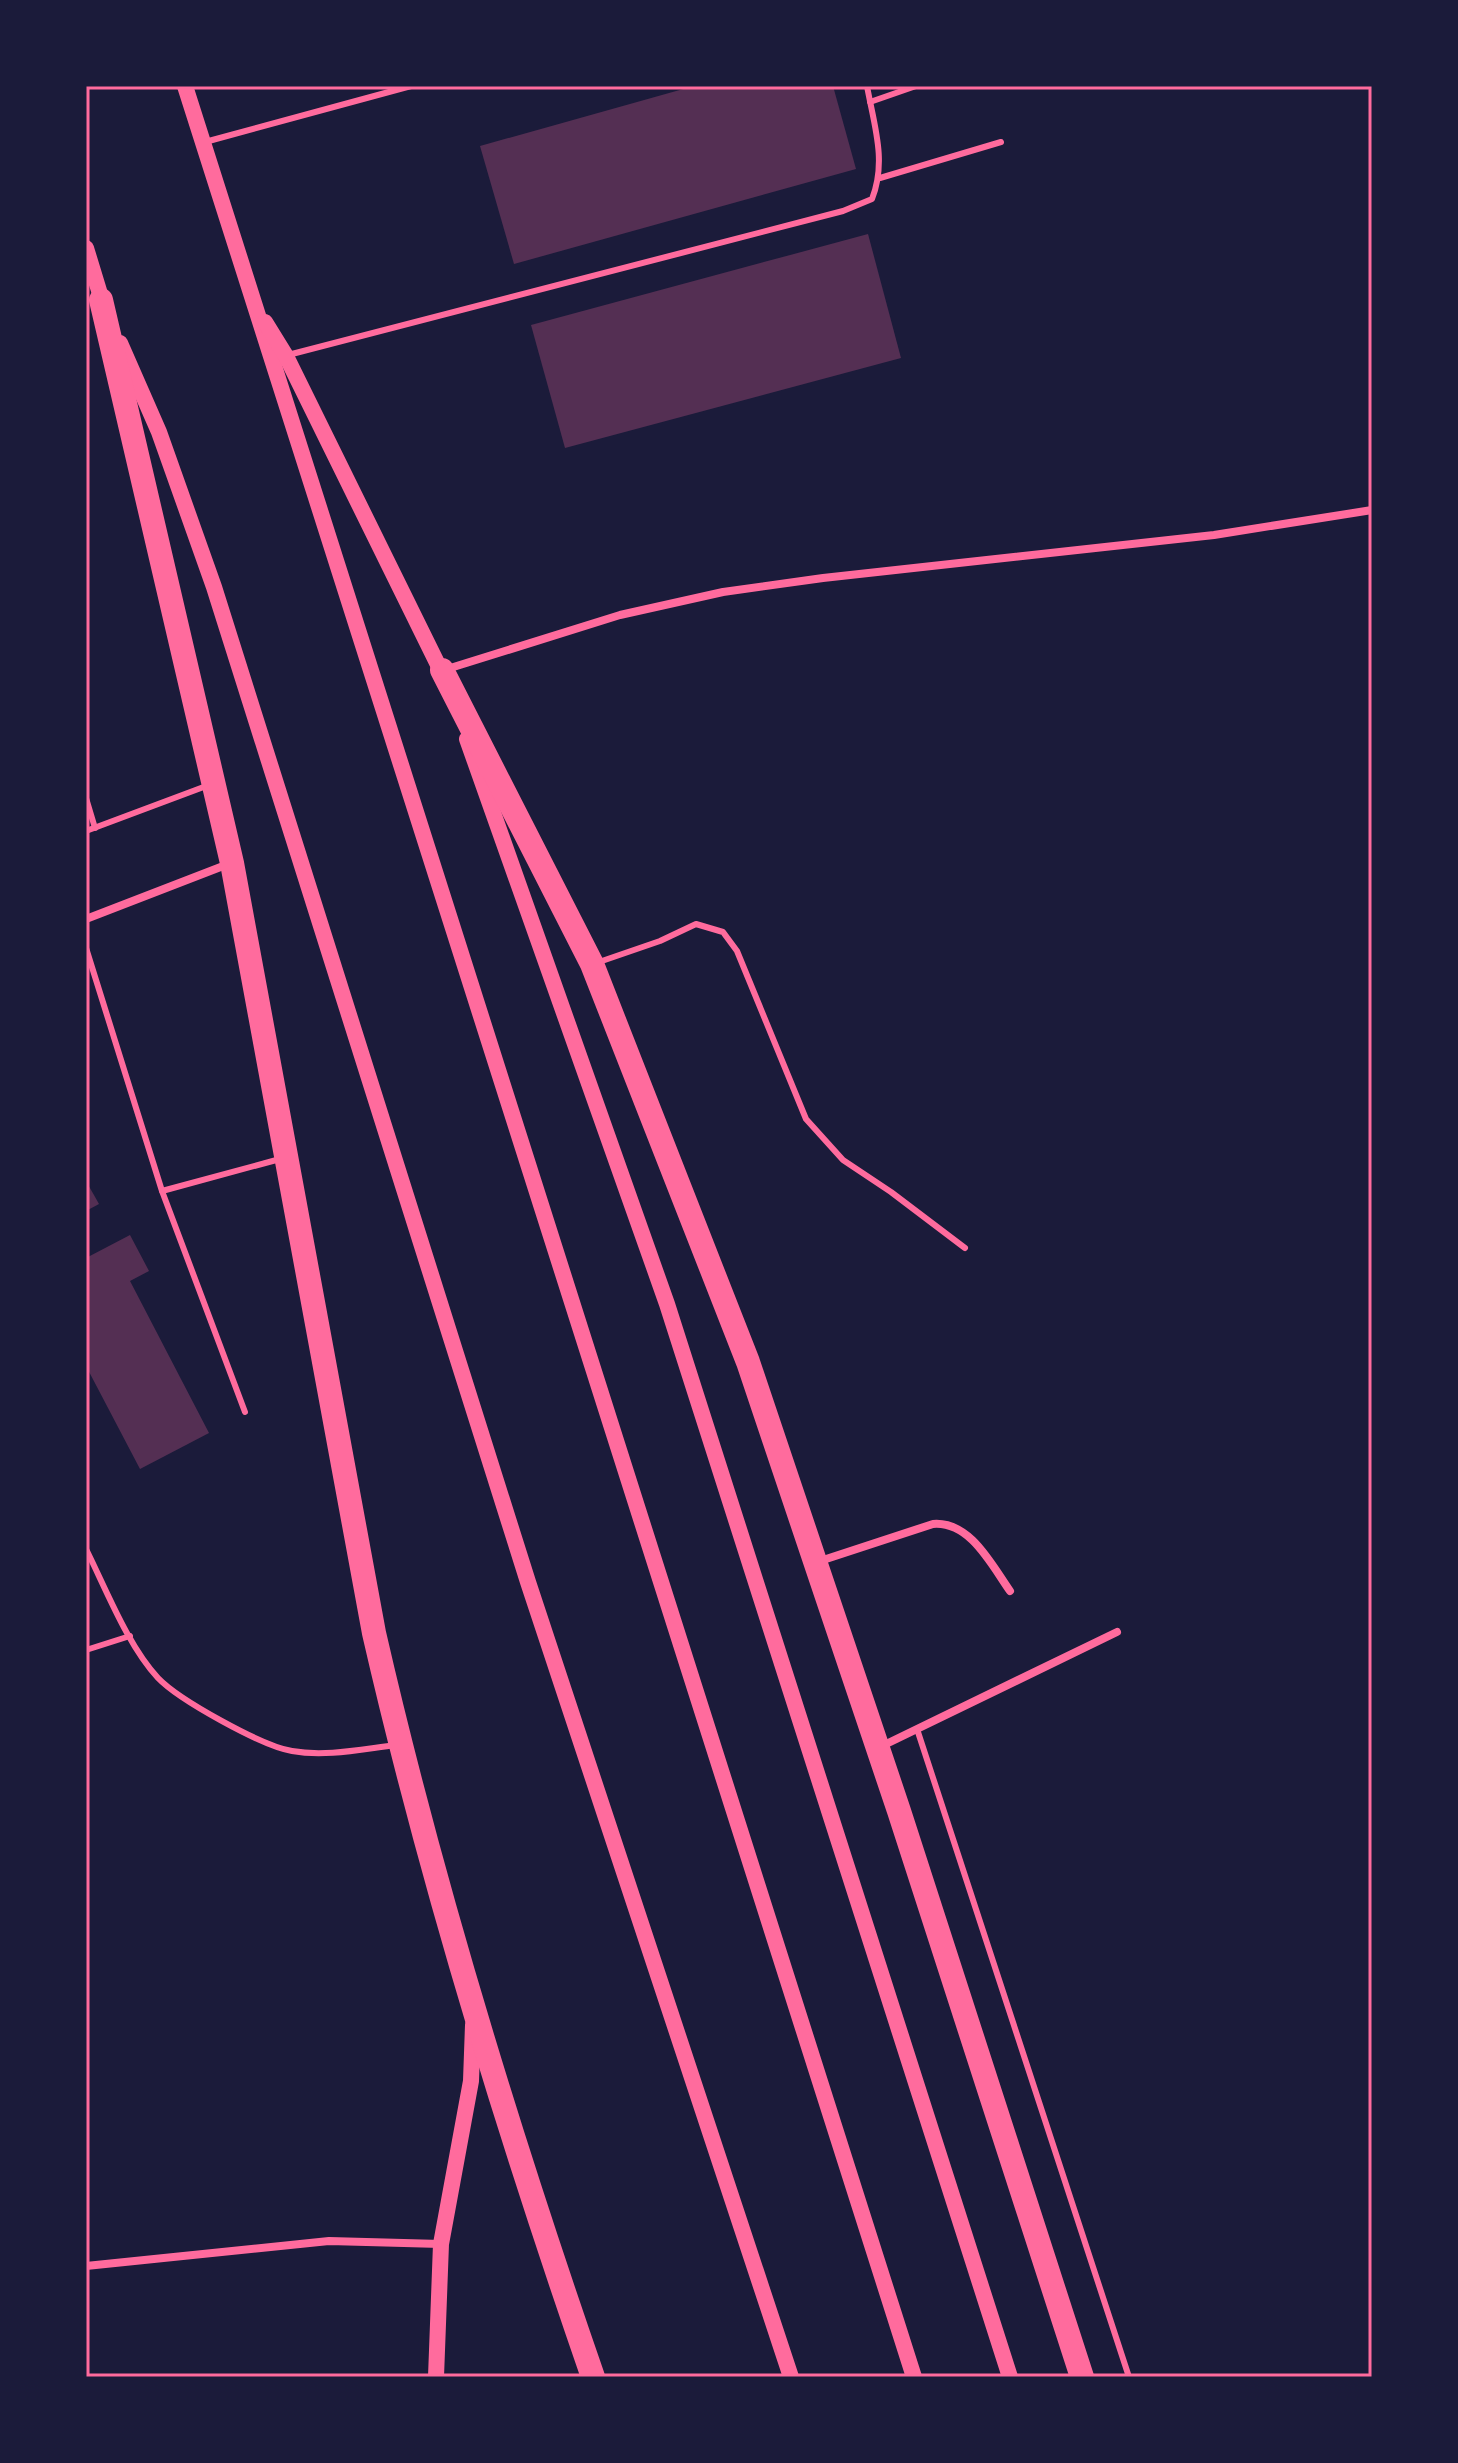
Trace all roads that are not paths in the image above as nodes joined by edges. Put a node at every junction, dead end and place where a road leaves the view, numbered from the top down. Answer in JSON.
{"nodes":[{"id":1,"x":185,"y":86,"type":"edge"},
{"id":2,"x":411,"y":86,"type":"edge"},
{"id":3,"x":867,"y":86,"type":"edge"},
{"id":4,"x":916,"y":86,"type":"edge"},
{"id":5,"x":870,"y":102,"type":"junction"},
{"id":6,"x":1001,"y":142,"type":"dead end"},
{"id":7,"x":202,"y":143,"type":"junction"},
{"id":8,"x":880,"y":178,"type":"junction"},
{"id":9,"x":86,"y":248,"type":"edge"},
{"id":10,"x":90,"y":277,"type":"edge"},
{"id":11,"x":101,"y":300,"type":"junction"},
{"id":12,"x":251,"y":300,"type":"junction"},
{"id":13,"x":286,"y":356,"type":"junction"},
{"id":14,"x":1372,"y":510,"type":"edge"},
{"id":15,"x":442,"y":670,"type":"junction"},
{"id":16,"x":213,"y":784,"type":"junction"},
{"id":17,"x":86,"y":798,"type":"edge"},
{"id":18,"x":95,"y":828,"type":"junction"},
{"id":19,"x":86,"y":831,"type":"edge"},
{"id":20,"x":232,"y":863,"type":"junction"},
{"id":21,"x":86,"y":919,"type":"edge"},
{"id":22,"x":86,"y":948,"type":"edge"},
{"id":23,"x":592,"y":964,"type":"junction"},
{"id":24,"x":288,"y":1157,"type":"junction"},
{"id":25,"x":162,"y":1191,"type":"junction"},
{"id":26,"x":965,"y":1248,"type":"dead end"},
{"id":27,"x":245,"y":1412,"type":"dead end"},
{"id":28,"x":86,"y":1549,"type":"edge"},
{"id":29,"x":815,"y":1562,"type":"junction"},
{"id":30,"x":1010,"y":1591,"type":"dead end"},
{"id":31,"x":1117,"y":1632,"type":"dead end"},
{"id":32,"x":130,"y":1636,"type":"junction"},
{"id":33,"x":86,"y":1650,"type":"edge"},
{"id":34,"x":917,"y":1729,"type":"junction"},
{"id":35,"x":399,"y":1745,"type":"junction"},
{"id":36,"x":877,"y":1748,"type":"junction"},
{"id":37,"x":473,"y":2015,"type":"junction"},
{"id":38,"x":441,"y":2244,"type":"junction"},
{"id":39,"x":86,"y":2266,"type":"edge"},
{"id":40,"x":436,"y":2377,"type":"edge"},
{"id":41,"x":593,"y":2377,"type":"edge"},
{"id":42,"x":791,"y":2377,"type":"edge"},
{"id":43,"x":914,"y":2377,"type":"edge"},
{"id":44,"x":1010,"y":2377,"type":"edge"},
{"id":45,"x":1082,"y":2377,"type":"edge"},
{"id":46,"x":1129,"y":2377,"type":"edge"}],
"edges":[{"from":1,"to":7,"type":"main road"},
{"from":2,"to":7,"type":"lane"},
{"from":3,"to":5,"type":"lane"},
{"from":4,"to":5,"type":"lane"},
{"from":5,"to":8,"type":"lane"},
{"from":6,"to":8,"type":"lane"},
{"from":7,"to":12,"type":"main road"},
{"from":8,"to":13,"type":"lane"},
{"from":9,"to":10,"type":"main road"},
{"from":10,"to":11,"type":"main road"},
{"from":11,"to":16,"type":"highway"},
{"from":11,"to":42,"type":"main road"},
{"from":12,"to":13,"type":"main road"},
{"from":12,"to":43,"type":"main road"},
{"from":13,"to":15,"type":"main road"},
{"from":14,"to":15,"type":"street"},
{"from":15,"to":23,"type":"highway"},
{"from":15,"to":44,"type":"main road"},
{"from":16,"to":18,"type":"lane"},
{"from":16,"to":20,"type":"highway"},
{"from":17,"to":18,"type":"lane"},
{"from":18,"to":19,"type":"lane"},
{"from":20,"to":21,"type":"street"},
{"from":20,"to":24,"type":"highway"},
{"from":22,"to":25,"type":"lane"},
{"from":23,"to":26,"type":"lane"},
{"from":23,"to":29,"type":"highway"},
{"from":24,"to":25,"type":"lane"},
{"from":24,"to":35,"type":"highway"},
{"from":25,"to":27,"type":"lane"},
{"from":28,"to":32,"type":"lane"},
{"from":29,"to":30,"type":"street"},
{"from":29,"to":36,"type":"highway"},
{"from":31,"to":34,"type":"street"},
{"from":32,"to":33,"type":"lane"},
{"from":32,"to":35,"type":"lane"},
{"from":34,"to":36,"type":"street"},
{"from":34,"to":46,"type":"lane"},
{"from":35,"to":37,"type":"highway"},
{"from":36,"to":45,"type":"highway"},
{"from":37,"to":38,"type":"main road"},
{"from":37,"to":41,"type":"highway"},
{"from":38,"to":39,"type":"street"},
{"from":38,"to":40,"type":"main road"}]}
